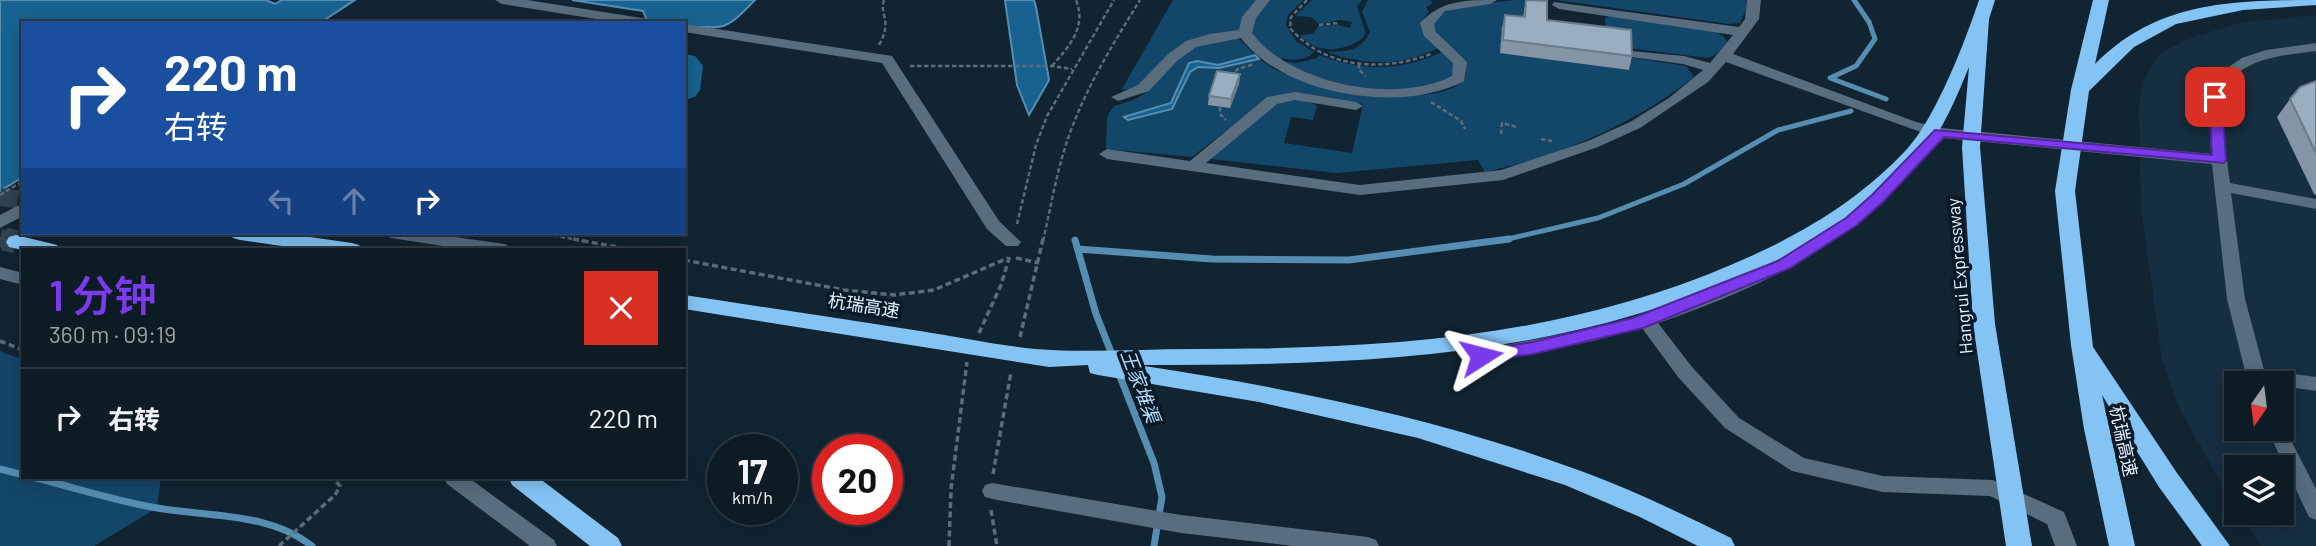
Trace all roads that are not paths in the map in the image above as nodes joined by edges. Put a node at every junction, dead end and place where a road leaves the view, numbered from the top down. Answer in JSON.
{"nodes":[{"id":1,"x":502,"y":0,"type":"edge"},
{"id":2,"x":1263,"y":0,"type":"edge"},
{"id":3,"x":1490,"y":0,"type":"edge"},
{"id":4,"x":1754,"y":0,"type":"edge"},
{"id":5,"x":2101,"y":0,"type":"edge"},
{"id":6,"x":2316,"y":0,"type":"edge"},
{"id":7,"x":1559,"y":5,"type":"dead end"},
{"id":8,"x":1984,"y":10,"type":"edge"},
{"id":9,"x":639,"y":21,"type":"edge"},
{"id":10,"x":690,"y":29,"type":"edge"},
{"id":11,"x":1743,"y":32,"type":"junction"},
{"id":12,"x":1244,"y":33,"type":"junction"},
{"id":13,"x":2316,"y":47,"type":"edge"},
{"id":14,"x":1636,"y":54,"type":"dead end"},
{"id":15,"x":1724,"y":56,"type":"junction"},
{"id":16,"x":1712,"y":68,"type":"junction"},
{"id":17,"x":2080,"y":90,"type":"junction"},
{"id":18,"x":1118,"y":97,"type":"dead end"},
{"id":19,"x":1356,"y":106,"type":"dead end"},
{"id":20,"x":1940,"y":133,"type":"junction"},
{"id":21,"x":1107,"y":154,"type":"dead end"},
{"id":22,"x":2219,"y":160,"type":"junction"},
{"id":23,"x":1192,"y":167,"type":"junction"},
{"id":24,"x":1355,"y":179,"type":"dead end"},
{"id":25,"x":1322,"y":187,"type":"junction"},
{"id":26,"x":2224,"y":187,"type":"junction"},
{"id":27,"x":2316,"y":204,"type":"edge"},
{"id":28,"x":21,"y":209,"type":"edge"},
{"id":29,"x":0,"y":223,"type":"edge"},
{"id":30,"x":253,"y":235,"type":"edge"},
{"id":31,"x":404,"y":235,"type":"edge"},
{"id":32,"x":16,"y":242,"type":"tunnel mouth"},
{"id":33,"x":42,"y":248,"type":"edge"},
{"id":34,"x":339,"y":248,"type":"edge"},
{"id":35,"x":492,"y":248,"type":"edge"},
{"id":36,"x":1011,"y":250,"type":"road end"},
{"id":37,"x":0,"y":273,"type":"edge"},
{"id":38,"x":21,"y":278,"type":"edge"},
{"id":39,"x":687,"y":302,"type":"edge"},
{"id":40,"x":1646,"y":320,"type":"junction"},
{"id":41,"x":2082,"y":345,"type":"junction"},
{"id":42,"x":1022,"y":355,"type":"junction"},
{"id":43,"x":1481,"y":356,"type":"dead end"},
{"id":44,"x":2255,"y":371,"type":"edge"},
{"id":45,"x":2294,"y":383,"type":"edge"},
{"id":46,"x":2316,"y":384,"type":"edge"},
{"id":47,"x":2283,"y":441,"type":"edge"},
{"id":48,"x":455,"y":479,"type":"edge"},
{"id":49,"x":522,"y":479,"type":"edge"},
{"id":50,"x":992,"y":491,"type":"road end"},
{"id":51,"x":2316,"y":511,"type":"edge"},
{"id":52,"x":547,"y":546,"type":"edge"},
{"id":53,"x":609,"y":546,"type":"edge"},
{"id":54,"x":1368,"y":546,"type":"edge"},
{"id":55,"x":1722,"y":546,"type":"edge"},
{"id":56,"x":2019,"y":546,"type":"edge"},
{"id":57,"x":2066,"y":546,"type":"edge"},
{"id":58,"x":2122,"y":546,"type":"edge"},
{"id":59,"x":2217,"y":546,"type":"edge"}],
"edges":[{"from":1,"to":9,"type":"street"},
{"from":2,"to":12,"type":"street"},
{"from":3,"to":12,"type":"street"},
{"from":4,"to":11,"type":"street"},
{"from":5,"to":17,"type":"highway"},
{"from":6,"to":17,"type":"highway"},
{"from":7,"to":11,"type":"street"},
{"from":8,"to":42,"type":"highway"},
{"from":8,"to":56,"type":"highway","name":"Hangrui Expressway"},
{"from":10,"to":36,"type":"street"},
{"from":11,"to":15,"type":"street"},
{"from":12,"to":18,"type":"street"},
{"from":13,"to":22,"type":"street"},
{"from":14,"to":16,"type":"street"},
{"from":15,"to":16,"type":"street"},
{"from":15,"to":20,"type":"street"},
{"from":16,"to":25,"type":"street"},
{"from":17,"to":41,"type":"highway"},
{"from":19,"to":23,"type":"street"},
{"from":20,"to":22,"type":"street"},
{"from":20,"to":40,"type":"street"},
{"from":21,"to":23,"type":"street"},
{"from":22,"to":26,"type":"street"},
{"from":23,"to":25,"type":"street"},
{"from":24,"to":25,"type":"street"},
{"from":26,"to":27,"type":"street"},
{"from":26,"to":44,"type":"street"},
{"from":28,"to":29,"type":"street"},
{"from":30,"to":34,"type":"highway"},
{"from":31,"to":35,"type":"street"},
{"from":32,"to":33,"type":"highway"},
{"from":37,"to":38,"type":"street"},
{"from":39,"to":42,"type":"highway","name":"杭瑞高速"},
{"from":40,"to":43,"type":"street"},
{"from":40,"to":57,"type":"street"},
{"from":41,"to":58,"type":"highway","name":"杭瑞高速"},
{"from":41,"to":59,"type":"highway"},
{"from":42,"to":55,"type":"highway"},
{"from":45,"to":46,"type":"street"},
{"from":47,"to":51,"type":"street"},
{"from":48,"to":52,"type":"street"},
{"from":49,"to":53,"type":"highway"},
{"from":50,"to":54,"type":"street"}]}
